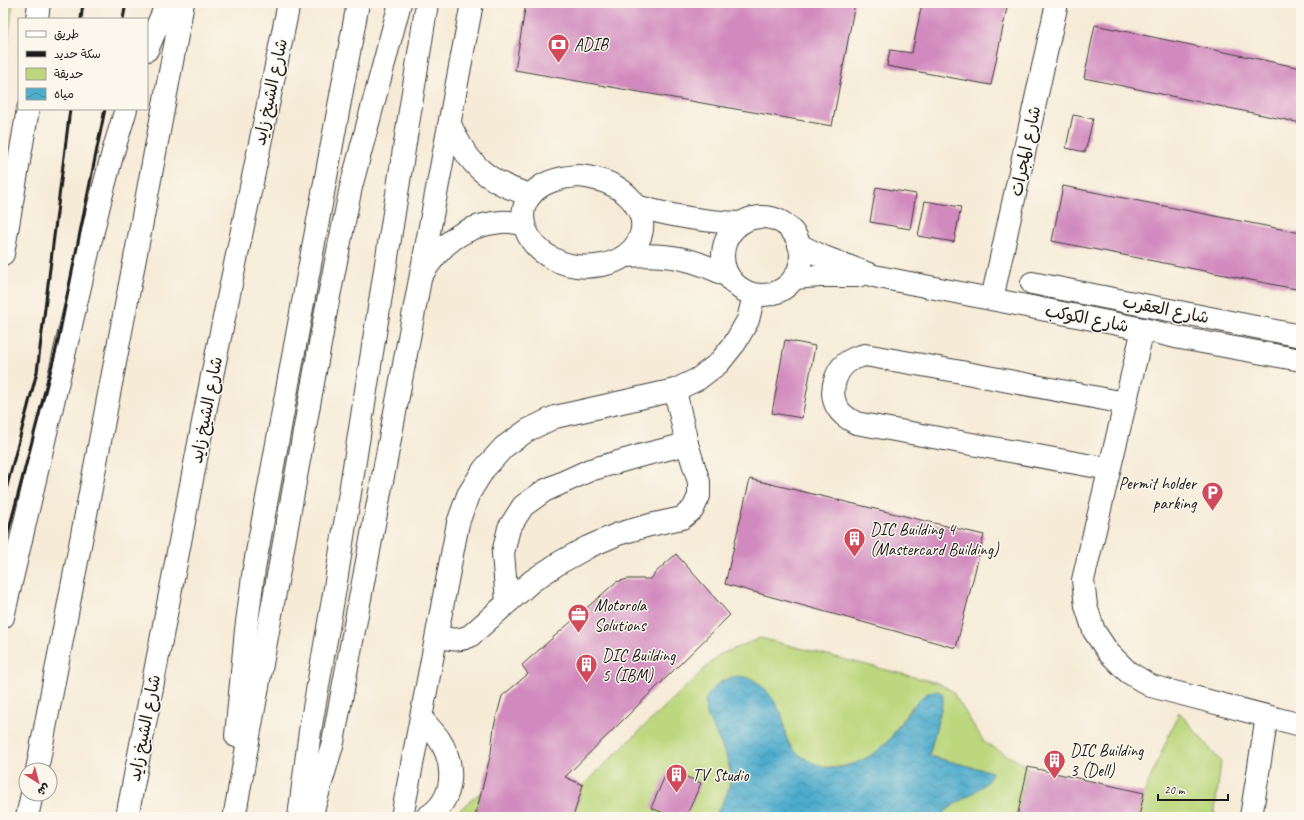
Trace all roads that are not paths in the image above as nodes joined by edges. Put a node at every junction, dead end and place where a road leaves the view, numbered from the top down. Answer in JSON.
{"nodes":[{"id":1,"x":39,"y":3,"type":"edge"},
{"id":2,"x":167,"y":3,"type":"edge"},
{"id":3,"x":183,"y":3,"type":"edge"},
{"id":4,"x":289,"y":3,"type":"edge"},
{"id":5,"x":358,"y":3,"type":"edge"},
{"id":6,"x":400,"y":3,"type":"edge"},
{"id":7,"x":427,"y":3,"type":"edge"},
{"id":8,"x":472,"y":3,"type":"edge"},
{"id":9,"x":1057,"y":3,"type":"edge"},
{"id":10,"x":37,"y":18,"type":"edge"},
{"id":11,"x":148,"y":48,"type":"edge"},
{"id":12,"x":28,"y":110,"type":"edge"},
{"id":13,"x":126,"y":110,"type":"edge"},
{"id":14,"x":450,"y":124,"type":"junction"},
{"id":15,"x":531,"y":195,"type":"junction"},
{"id":16,"x":636,"y":206,"type":"junction"},
{"id":17,"x":741,"y":223,"type":"junction"},
{"id":18,"x":523,"y":224,"type":"junction"},
{"id":19,"x":799,"y":245,"type":"junction"},
{"id":20,"x":3,"y":254,"type":"edge"},
{"id":21,"x":627,"y":256,"type":"junction"},
{"id":22,"x":421,"y":276,"type":"junction"},
{"id":23,"x":728,"y":276,"type":"junction"},
{"id":24,"x":874,"y":276,"type":"junction"},
{"id":25,"x":794,"y":278,"type":"junction"},
{"id":26,"x":1032,"y":282,"type":"dead end"},
{"id":27,"x":754,"y":295,"type":"junction"},
{"id":28,"x":992,"y":299,"type":"junction"},
{"id":29,"x":1143,"y":328,"type":"junction"},
{"id":30,"x":1301,"y":336,"type":"edge"},
{"id":31,"x":1301,"y":360,"type":"edge"},
{"id":32,"x":675,"y":390,"type":"junction"},
{"id":33,"x":1125,"y":403,"type":"junction"},
{"id":34,"x":687,"y":444,"type":"junction"},
{"id":35,"x":1109,"y":469,"type":"junction"},
{"id":36,"x":507,"y":602,"type":"junction"},
{"id":37,"x":3,"y":617,"type":"edge"},
{"id":38,"x":437,"y":636,"type":"junction"},
{"id":39,"x":1267,"y":716,"type":"junction"},
{"id":40,"x":421,"y":718,"type":"junction"},
{"id":41,"x":1301,"y":725,"type":"edge"},
{"id":42,"x":39,"y":762,"type":"edge"},
{"id":43,"x":31,"y":802,"type":"edge"},
{"id":44,"x":235,"y":815,"type":"edge"},
{"id":45,"x":28,"y":817,"type":"edge"},
{"id":46,"x":127,"y":817,"type":"edge"},
{"id":47,"x":299,"y":817,"type":"edge"},
{"id":48,"x":311,"y":817,"type":"edge"},
{"id":49,"x":402,"y":817,"type":"edge"},
{"id":50,"x":427,"y":817,"type":"edge"},
{"id":51,"x":1251,"y":817,"type":"edge"}],
"edges":[{"from":1,"to":10,"type":"main road"},
{"from":2,"to":11,"type":"main road"},
{"from":3,"to":42,"type":"main road"},
{"from":4,"to":46,"type":"main road","name":"شارع الشيخ زايد"},
{"from":5,"to":44,"type":"main road"},
{"from":6,"to":44,"type":"main road"},
{"from":7,"to":47,"type":"main road"},
{"from":8,"to":14,"type":"main road"},
{"from":9,"to":28,"type":"main road","name":"شارع المجرات"},
{"from":12,"to":20,"type":"main road"},
{"from":13,"to":37,"type":"main road"},
{"from":14,"to":15,"type":"main road"},
{"from":14,"to":22,"type":"main road"},
{"from":15,"to":16,"type":"main road"},
{"from":15,"to":18,"type":"main road"},
{"from":16,"to":17,"type":"main road"},
{"from":16,"to":21,"type":"main road"},
{"from":17,"to":19,"type":"main road"},
{"from":17,"to":23,"type":"main road"},
{"from":18,"to":21,"type":"main road"},
{"from":18,"to":22,"type":"main road"},
{"from":19,"to":24,"type":"main road","name":"شارع الكوكب"},
{"from":19,"to":25,"type":"main road"},
{"from":21,"to":23,"type":"main road"},
{"from":22,"to":48,"type":"main road"},
{"from":23,"to":27,"type":"main road"},
{"from":24,"to":25,"type":"main road","name":"شارع الكوكب"},
{"from":24,"to":28,"type":"main road","name":"شارع الكوكب"},
{"from":25,"to":27,"type":"main road"},
{"from":26,"to":30,"type":"main road","name":"شارع العقرب"},
{"from":27,"to":32,"type":"main road"},
{"from":28,"to":29,"type":"main road","name":"شارع الكوكب"},
{"from":29,"to":31,"type":"main road","name":"شارع الكوكب"},
{"from":29,"to":33,"type":"main road"},
{"from":32,"to":34,"type":"main road"},
{"from":32,"to":38,"type":"main road"},
{"from":33,"to":35,"type":"main road"},
{"from":33,"to":35,"type":"main road"},
{"from":34,"to":36,"type":"main road"},
{"from":34,"to":36,"type":"main road"},
{"from":35,"to":39,"type":"main road"},
{"from":36,"to":38,"type":"main road"},
{"from":38,"to":40,"type":"main road"},
{"from":39,"to":41,"type":"main road"},
{"from":39,"to":51,"type":"main road"},
{"from":40,"to":49,"type":"main road"},
{"from":40,"to":50,"type":"main road"},
{"from":43,"to":45,"type":"main road"}]}
